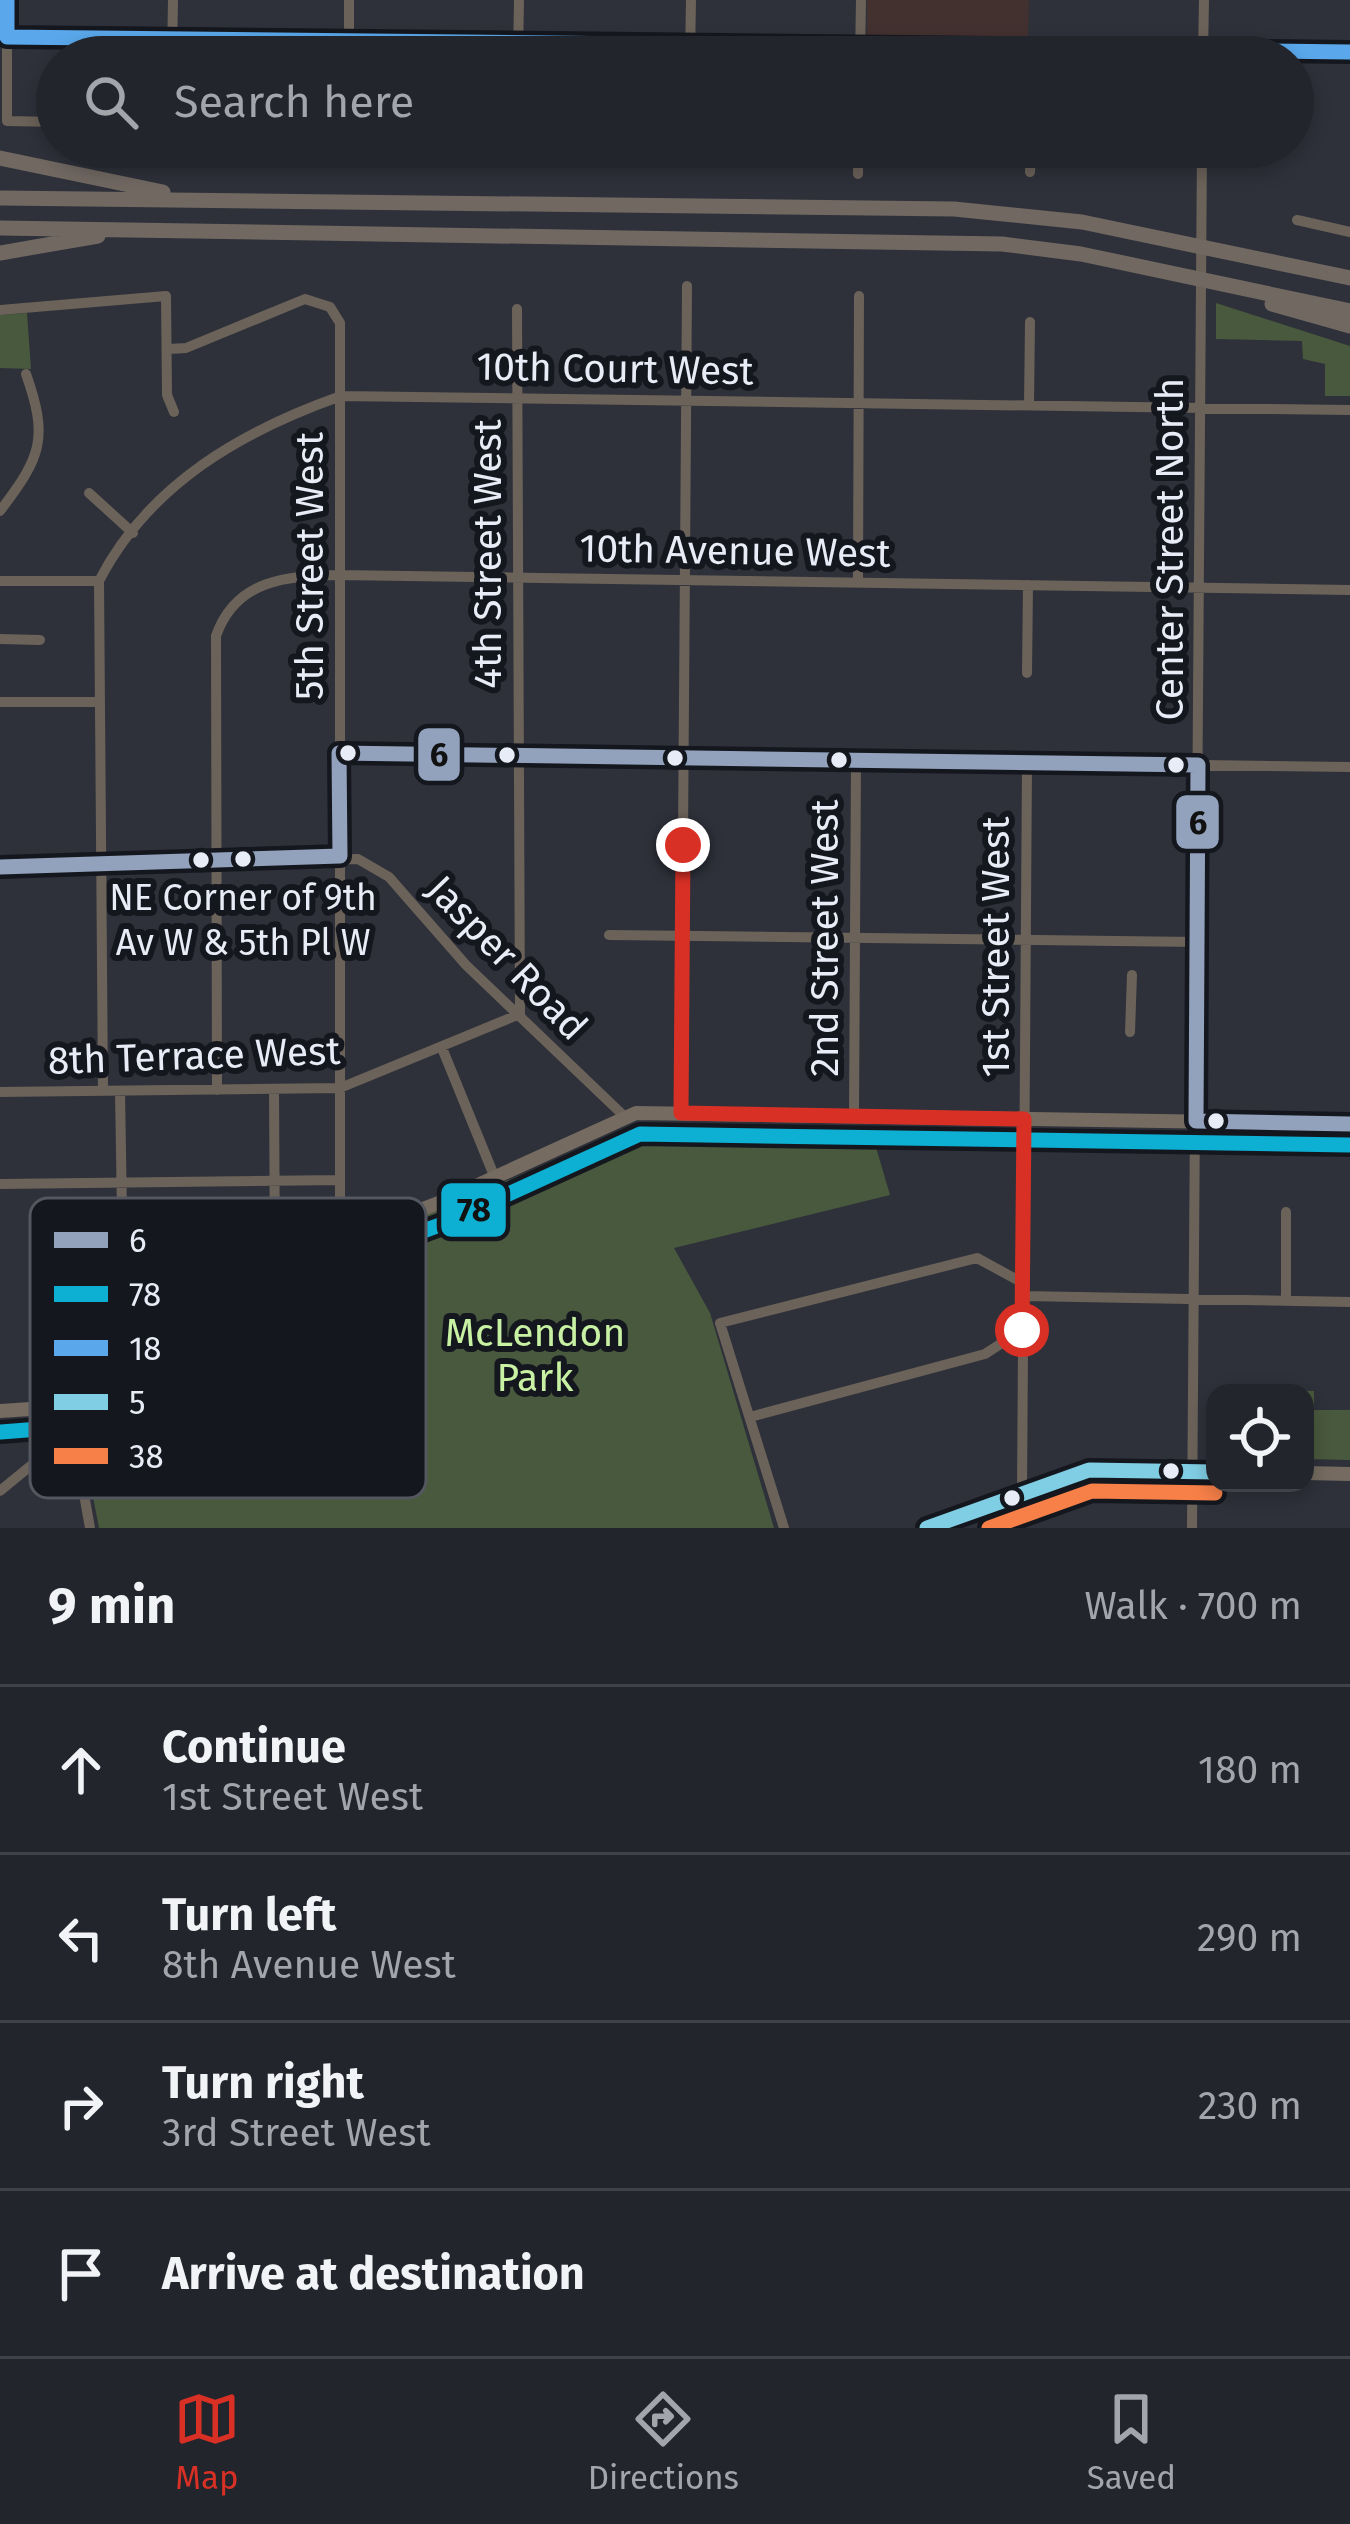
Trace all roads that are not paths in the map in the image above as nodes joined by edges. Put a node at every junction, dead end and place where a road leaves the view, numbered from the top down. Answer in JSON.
{"nodes":[{"id":1,"x":7,"y":0,"type":"edge"},
{"id":2,"x":173,"y":0,"type":"edge"},
{"id":3,"x":349,"y":0,"type":"edge"},
{"id":4,"x":519,"y":0,"type":"edge"},
{"id":5,"x":691,"y":0,"type":"edge"},
{"id":6,"x":861,"y":0,"type":"edge"},
{"id":7,"x":1204,"y":0,"type":"edge"},
{"id":8,"x":3,"y":36,"type":"edge"},
{"id":9,"x":36,"y":36,"type":"edge"},
{"id":10,"x":172,"y":36,"type":"edge"},
{"id":11,"x":349,"y":36,"type":"edge"},
{"id":12,"x":518,"y":36,"type":"edge"},
{"id":13,"x":690,"y":36,"type":"edge"},
{"id":14,"x":860,"y":36,"type":"edge"},
{"id":15,"x":1203,"y":36,"type":"edge"},
{"id":16,"x":1314,"y":52,"type":"edge"},
{"id":17,"x":1350,"y":52,"type":"edge"},
{"id":18,"x":36,"y":122,"type":"edge"},
{"id":19,"x":0,"y":158,"type":"edge"},
{"id":20,"x":36,"y":165,"type":"edge"},
{"id":21,"x":55,"y":168,"type":"edge"},
{"id":22,"x":858,"y":168,"type":"edge"},
{"id":23,"x":1030,"y":168,"type":"edge"},
{"id":24,"x":1202,"y":168,"type":"edge"},
{"id":25,"x":1030,"y":172,"type":"dead end"},
{"id":26,"x":858,"y":174,"type":"dead end"},
{"id":27,"x":0,"y":198,"type":"edge"},
{"id":28,"x":231,"y":200,"type":"junction"},
{"id":29,"x":1297,"y":220,"type":"dead end"},
{"id":30,"x":0,"y":228,"type":"edge"},
{"id":31,"x":138,"y":229,"type":"junction"},
{"id":32,"x":1350,"y":232,"type":"edge"},
{"id":33,"x":0,"y":253,"type":"edge"},
{"id":34,"x":1350,"y":278,"type":"edge"},
{"id":35,"x":687,"y":286,"type":"dead end"},
{"id":36,"x":1225,"y":286,"type":"junction"},
{"id":37,"x":860,"y":296,"type":"dead end"},
{"id":38,"x":517,"y":309,"type":"dead end"},
{"id":39,"x":0,"y":310,"type":"edge"},
{"id":40,"x":1350,"y":311,"type":"edge"},
{"id":41,"x":1030,"y":322,"type":"dead end"},
{"id":42,"x":1350,"y":326,"type":"edge"},
{"id":43,"x":169,"y":349,"type":"junction"},
{"id":44,"x":26,"y":374,"type":"dead end"},
{"id":45,"x":340,"y":396,"type":"junction"},
{"id":46,"x":517,"y":398,"type":"junction"},
{"id":47,"x":686,"y":400,"type":"junction"},
{"id":48,"x":859,"y":402,"type":"junction"},
{"id":49,"x":1029,"y":405,"type":"junction"},
{"id":50,"x":1201,"y":408,"type":"junction"},
{"id":51,"x":1350,"y":410,"type":"edge"},
{"id":52,"x":174,"y":412,"type":"dead end"},
{"id":53,"x":89,"y":493,"type":"dead end"},
{"id":54,"x":0,"y":511,"type":"edge"},
{"id":55,"x":133,"y":533,"type":"junction"},
{"id":56,"x":339,"y":575,"type":"junction"},
{"id":57,"x":518,"y":578,"type":"junction"},
{"id":58,"x":685,"y":580,"type":"junction"},
{"id":59,"x":0,"y":581,"type":"edge"},
{"id":60,"x":99,"y":581,"type":"junction"},
{"id":61,"x":858,"y":582,"type":"junction"},
{"id":62,"x":1028,"y":585,"type":"junction"},
{"id":63,"x":1199,"y":589,"type":"junction"},
{"id":64,"x":1350,"y":590,"type":"edge"},
{"id":65,"x":0,"y":639,"type":"edge"},
{"id":66,"x":40,"y":640,"type":"dead end"},
{"id":67,"x":1028,"y":673,"type":"dead end"},
{"id":68,"x":0,"y":702,"type":"edge"},
{"id":69,"x":100,"y":702,"type":"junction"},
{"id":70,"x":339,"y":753,"type":"junction"},
{"id":71,"x":519,"y":756,"type":"junction"},
{"id":72,"x":684,"y":758,"type":"junction"},
{"id":73,"x":856,"y":760,"type":"junction"},
{"id":74,"x":1027,"y":763,"type":"junction"},
{"id":75,"x":1198,"y":765,"type":"junction"},
{"id":76,"x":1350,"y":767,"type":"edge"},
{"id":77,"x":340,"y":856,"type":"junction"},
{"id":78,"x":216,"y":862,"type":"junction"},
{"id":79,"x":101,"y":866,"type":"junction"},
{"id":80,"x":0,"y":867,"type":"edge"},
{"id":81,"x":609,"y":935,"type":"dead end"},
{"id":82,"x":682,"y":936,"type":"junction"},
{"id":83,"x":855,"y":938,"type":"junction"},
{"id":84,"x":1026,"y":939,"type":"junction"},
{"id":85,"x":1197,"y":941,"type":"junction"},
{"id":86,"x":1132,"y":975,"type":"dead end"},
{"id":87,"x":520,"y":1014,"type":"junction"},
{"id":88,"x":1130,"y":1032,"type":"dead end"},
{"id":89,"x":442,"y":1048,"type":"junction"},
{"id":90,"x":340,"y":1088,"type":"junction"},
{"id":91,"x":274,"y":1089,"type":"junction"},
{"id":92,"x":217,"y":1090,"type":"junction"},
{"id":93,"x":103,"y":1091,"type":"junction"},
{"id":94,"x":120,"y":1091,"type":"junction"},
{"id":95,"x":0,"y":1092,"type":"edge"},
{"id":96,"x":681,"y":1113,"type":"junction"},
{"id":97,"x":624,"y":1116,"type":"junction"},
{"id":98,"x":854,"y":1116,"type":"junction"},
{"id":99,"x":1024,"y":1119,"type":"junction"},
{"id":100,"x":1196,"y":1121,"type":"junction"},
{"id":101,"x":1350,"y":1124,"type":"edge"},
{"id":102,"x":495,"y":1178,"type":"junction"},
{"id":103,"x":340,"y":1180,"type":"junction"},
{"id":104,"x":274,"y":1181,"type":"junction"},
{"id":105,"x":121,"y":1183,"type":"junction"},
{"id":106,"x":0,"y":1184,"type":"edge"},
{"id":107,"x":121,"y":1198,"type":"edge"},
{"id":108,"x":274,"y":1198,"type":"edge"},
{"id":109,"x":340,"y":1198,"type":"edge"},
{"id":110,"x":426,"y":1206,"type":"edge"},
{"id":111,"x":1286,"y":1212,"type":"dead end"},
{"id":112,"x":1023,"y":1290,"type":"junction"},
{"id":113,"x":1193,"y":1299,"type":"junction"},
{"id":114,"x":1286,"y":1301,"type":"junction"},
{"id":115,"x":1350,"y":1302,"type":"edge"},
{"id":116,"x":1022,"y":1330,"type":"junction"},
{"id":117,"x":30,"y":1409,"type":"edge"},
{"id":118,"x":0,"y":1411,"type":"edge"},
{"id":119,"x":750,"y":1417,"type":"junction"},
{"id":120,"x":30,"y":1467,"type":"edge"},
{"id":121,"x":1192,"y":1471,"type":"junction"},
{"id":122,"x":1206,"y":1472,"type":"edge"},
{"id":123,"x":1314,"y":1473,"type":"edge"},
{"id":124,"x":1350,"y":1474,"type":"edge"},
{"id":125,"x":0,"y":1491,"type":"edge"},
{"id":126,"x":1022,"y":1492,"type":"junction"},
{"id":127,"x":85,"y":1498,"type":"edge"},
{"id":128,"x":90,"y":1528,"type":"edge"},
{"id":129,"x":784,"y":1528,"type":"edge"},
{"id":130,"x":927,"y":1528,"type":"edge"},
{"id":131,"x":1192,"y":1528,"type":"edge"}],
"edges":[{"from":1,"to":8,"type":"street"},
{"from":2,"to":10,"type":"street"},
{"from":3,"to":11,"type":"street"},
{"from":4,"to":12,"type":"street"},
{"from":5,"to":13,"type":"street"},
{"from":6,"to":14,"type":"street"},
{"from":7,"to":15,"type":"street"},
{"from":8,"to":9,"type":"street"},
{"from":8,"to":18,"type":"street"},
{"from":16,"to":17,"type":"street"},
{"from":19,"to":20,"type":"highway"},
{"from":21,"to":28,"type":"highway"},
{"from":22,"to":26,"type":"street"},
{"from":23,"to":25,"type":"street"},
{"from":24,"to":50,"type":"street","name":"Center Street North"},
{"from":27,"to":28,"type":"highway"},
{"from":28,"to":34,"type":"highway"},
{"from":29,"to":32,"type":"street"},
{"from":30,"to":31,"type":"highway"},
{"from":31,"to":33,"type":"highway"},
{"from":31,"to":36,"type":"highway"},
{"from":35,"to":47,"type":"street"},
{"from":36,"to":40,"type":"highway"},
{"from":36,"to":42,"type":"highway"},
{"from":37,"to":48,"type":"street"},
{"from":38,"to":46,"type":"street","name":"4th Street West"},
{"from":39,"to":43,"type":"street"},
{"from":41,"to":49,"type":"street"},
{"from":43,"to":45,"type":"street","name":"5th Street West"},
{"from":43,"to":52,"type":"street"},
{"from":44,"to":54,"type":"street"},
{"from":45,"to":46,"type":"street","name":"10th Court West"},
{"from":45,"to":55,"type":"street","name":"10th Court West"},
{"from":45,"to":56,"type":"street","name":"5th Street West"},
{"from":46,"to":47,"type":"street","name":"10th Court West"},
{"from":46,"to":57,"type":"street","name":"4th Street West"},
{"from":47,"to":48,"type":"street","name":"10th Court West"},
{"from":47,"to":58,"type":"street"},
{"from":48,"to":49,"type":"street","name":"10th Court West"},
{"from":48,"to":61,"type":"street"},
{"from":49,"to":50,"type":"street","name":"10th Court West"},
{"from":50,"to":51,"type":"street","name":"10th Court West"},
{"from":50,"to":63,"type":"street","name":"Center Street North"},
{"from":53,"to":55,"type":"street"},
{"from":55,"to":60,"type":"street","name":"10th Court West"},
{"from":56,"to":57,"type":"street","name":"10th Avenue West"},
{"from":56,"to":70,"type":"street","name":"5th Street West"},
{"from":56,"to":78,"type":"street","name":"10th Avenue West"},
{"from":57,"to":58,"type":"street","name":"10th Avenue West"},
{"from":57,"to":71,"type":"street","name":"4th Street West"},
{"from":58,"to":61,"type":"street","name":"10th Avenue West"},
{"from":58,"to":72,"type":"street"},
{"from":59,"to":60,"type":"street"},
{"from":60,"to":69,"type":"street"},
{"from":61,"to":62,"type":"street","name":"10th Avenue West"},
{"from":62,"to":63,"type":"street","name":"10th Avenue West"},
{"from":62,"to":67,"type":"street"},
{"from":63,"to":64,"type":"street","name":"10th Avenue West"},
{"from":63,"to":75,"type":"street","name":"Center Street North"},
{"from":65,"to":66,"type":"street"},
{"from":68,"to":69,"type":"street"},
{"from":69,"to":79,"type":"street"},
{"from":70,"to":71,"type":"street"},
{"from":70,"to":77,"type":"street","name":"5th Street West"},
{"from":71,"to":72,"type":"street"},
{"from":71,"to":87,"type":"street","name":"4th Street West"},
{"from":72,"to":73,"type":"street"},
{"from":72,"to":82,"type":"street"},
{"from":73,"to":74,"type":"street"},
{"from":73,"to":83,"type":"street","name":"2nd Street West"},
{"from":74,"to":75,"type":"street"},
{"from":74,"to":84,"type":"street","name":"1st Street West"},
{"from":75,"to":76,"type":"street"},
{"from":75,"to":85,"type":"street","name":"Center Street North"},
{"from":77,"to":78,"type":"street"},
{"from":77,"to":87,"type":"street","name":"Jasper Road"},
{"from":77,"to":90,"type":"street","name":"5th Street West"},
{"from":78,"to":79,"type":"street"},
{"from":78,"to":92,"type":"street"},
{"from":79,"to":80,"type":"street"},
{"from":79,"to":93,"type":"street"},
{"from":81,"to":82,"type":"street"},
{"from":82,"to":83,"type":"street"},
{"from":82,"to":96,"type":"street"},
{"from":83,"to":84,"type":"street"},
{"from":83,"to":98,"type":"street","name":"2nd Street West"},
{"from":84,"to":85,"type":"street"},
{"from":84,"to":99,"type":"street","name":"1st Street West"},
{"from":85,"to":100,"type":"street","name":"Center Street North"},
{"from":86,"to":88,"type":"street"},
{"from":87,"to":89,"type":"street","name":"8th Terrace West"},
{"from":87,"to":97,"type":"street","name":"Jasper Road"},
{"from":89,"to":90,"type":"street","name":"8th Terrace West"},
{"from":89,"to":102,"type":"street"},
{"from":90,"to":91,"type":"street","name":"8th Terrace West"},
{"from":90,"to":103,"type":"street","name":"5th Street West"},
{"from":91,"to":92,"type":"street","name":"8th Terrace West"},
{"from":91,"to":104,"type":"street"},
{"from":92,"to":94,"type":"street","name":"8th Terrace West"},
{"from":93,"to":94,"type":"street","name":"8th Terrace West"},
{"from":93,"to":95,"type":"street","name":"8th Terrace West"},
{"from":94,"to":105,"type":"street"},
{"from":96,"to":97,"type":"main road"},
{"from":96,"to":98,"type":"main road"},
{"from":97,"to":102,"type":"main road"},
{"from":98,"to":99,"type":"main road"},
{"from":99,"to":100,"type":"main road"},
{"from":99,"to":112,"type":"street","name":"1st Street West"},
{"from":100,"to":101,"type":"main road"},
{"from":100,"to":113,"type":"street","name":"Center Street North"},
{"from":102,"to":110,"type":"main road"},
{"from":103,"to":104,"type":"street"},
{"from":103,"to":109,"type":"street","name":"5th Street West"},
{"from":104,"to":105,"type":"street"},
{"from":104,"to":108,"type":"street"},
{"from":105,"to":106,"type":"street"},
{"from":105,"to":107,"type":"street"},
{"from":111,"to":114,"type":"street"},
{"from":112,"to":113,"type":"street"},
{"from":112,"to":116,"type":"street","name":"1st Street West"},
{"from":112,"to":119,"type":"street"},
{"from":113,"to":114,"type":"street"},
{"from":113,"to":121,"type":"street","name":"Center Street North"},
{"from":114,"to":115,"type":"street"},
{"from":116,"to":119,"type":"street"},
{"from":116,"to":126,"type":"street","name":"1st Street West"},
{"from":117,"to":118,"type":"main road"},
{"from":119,"to":129,"type":"street"},
{"from":120,"to":125,"type":"street"},
{"from":121,"to":122,"type":"main road"},
{"from":121,"to":126,"type":"main road"},
{"from":121,"to":131,"type":"street","name":"Center Street North"},
{"from":123,"to":124,"type":"main road"},
{"from":126,"to":130,"type":"main road"},
{"from":127,"to":128,"type":"street"}]}
